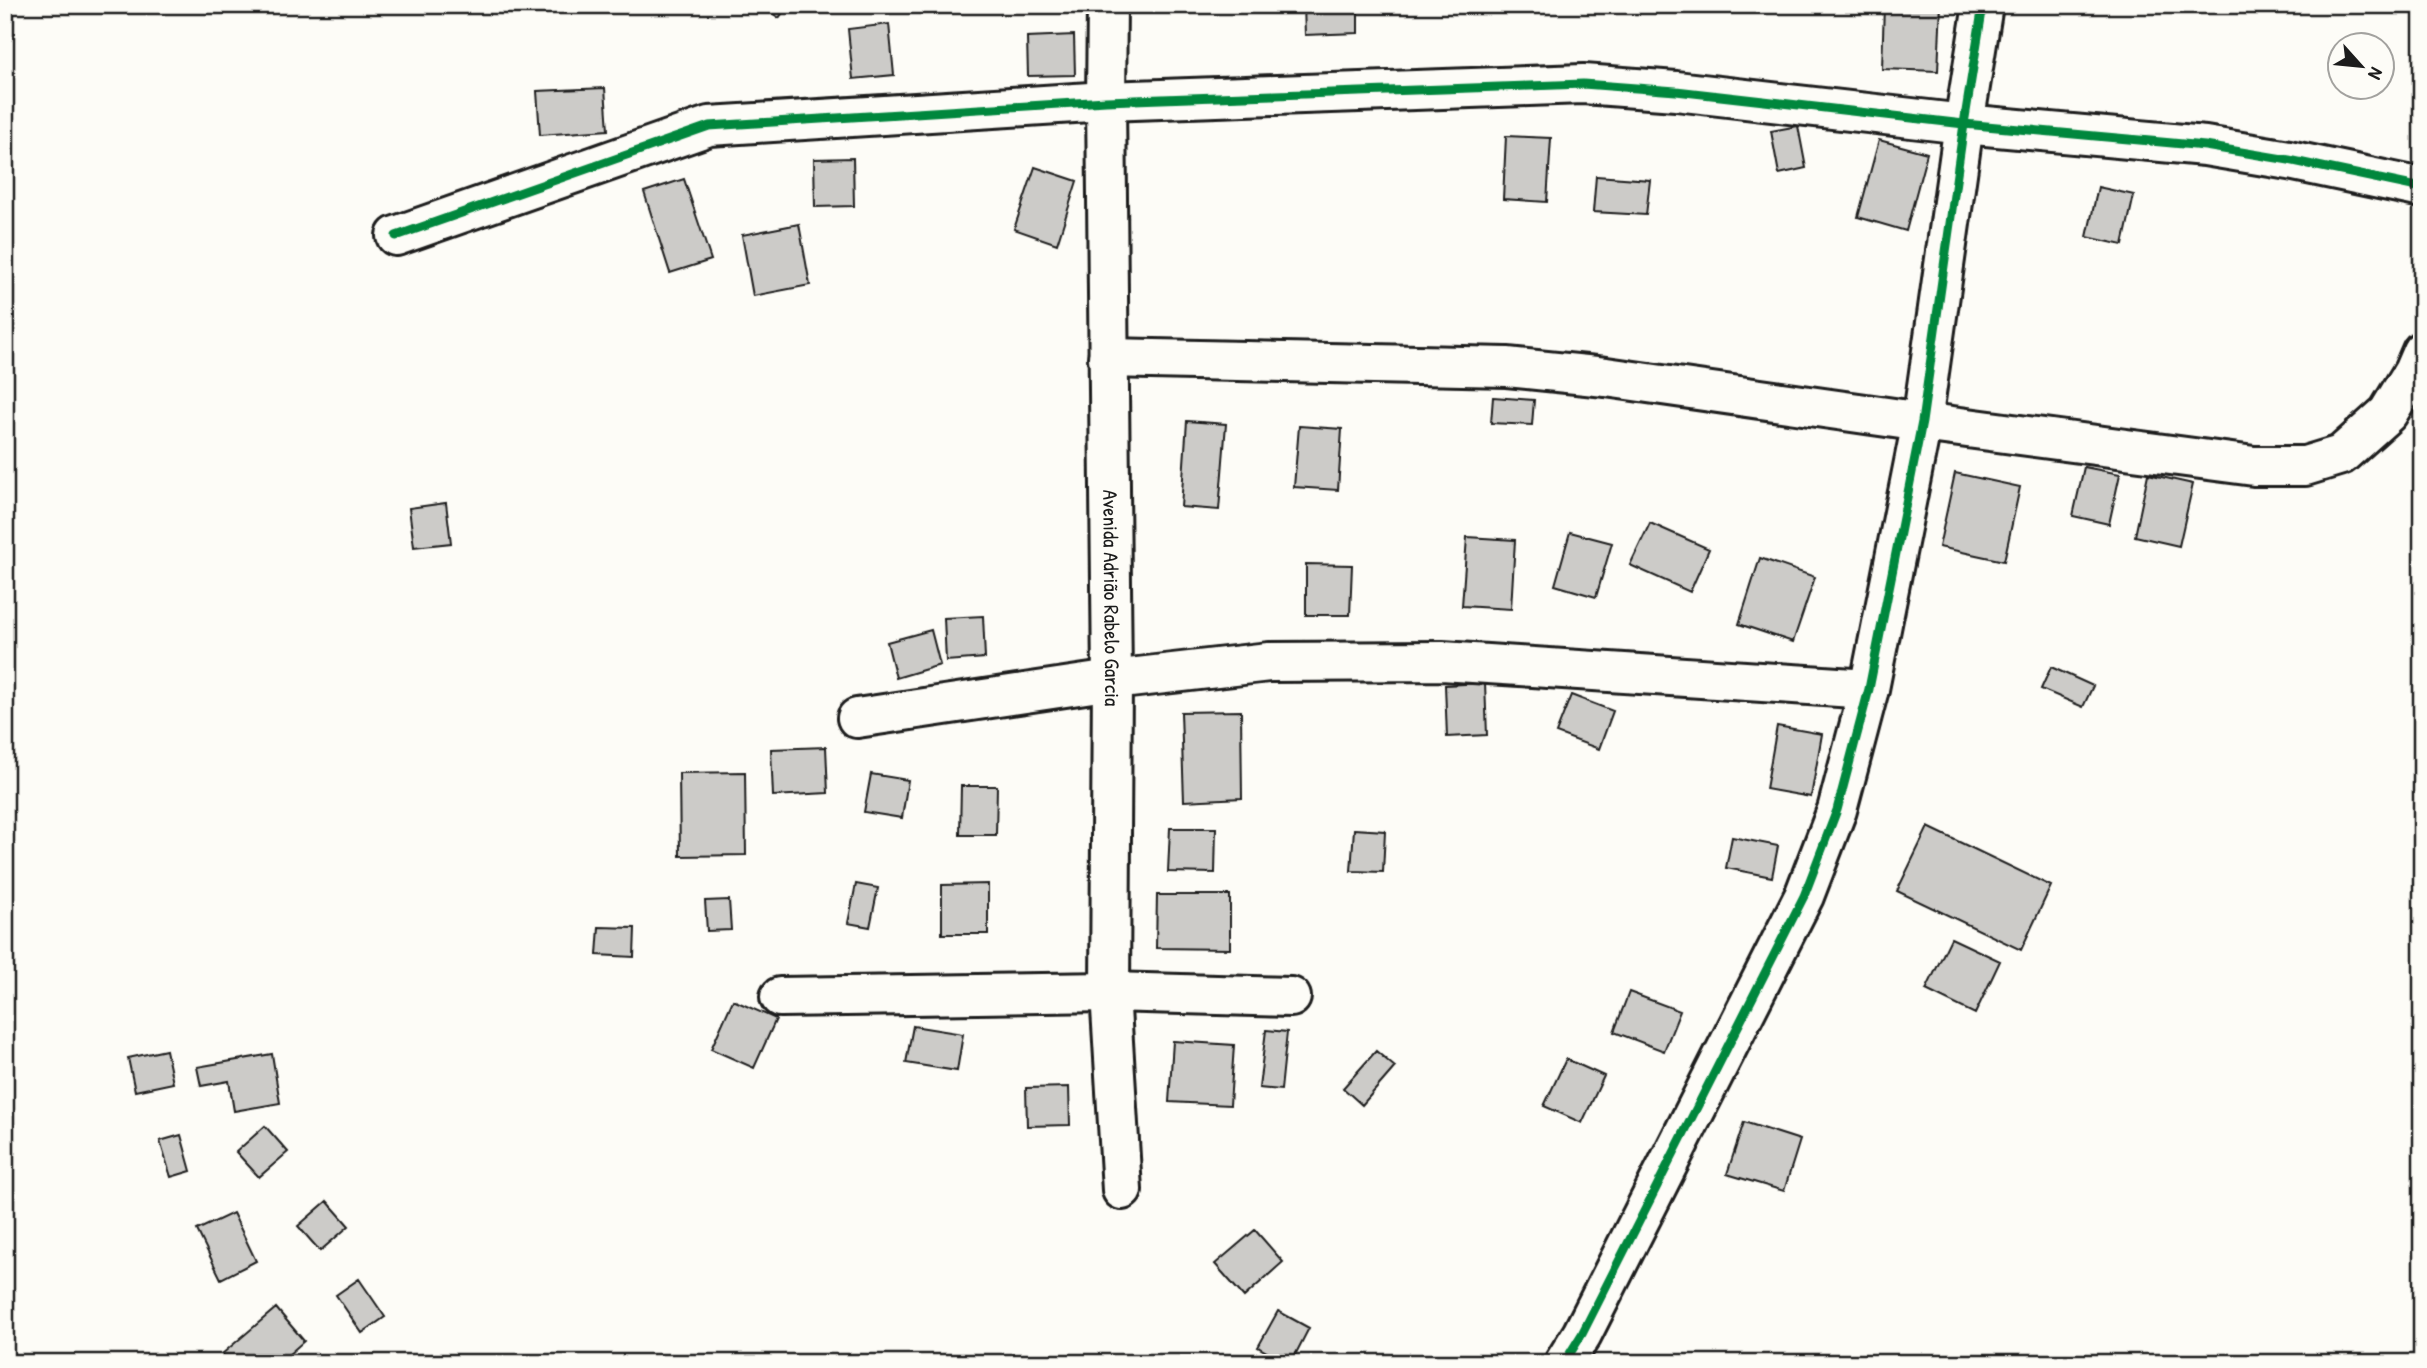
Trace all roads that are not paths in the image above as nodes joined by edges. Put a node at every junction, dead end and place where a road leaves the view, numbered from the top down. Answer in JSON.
{"nodes":[{"id":1,"x":1107,"y":5,"type":"edge"},
{"id":2,"x":1983,"y":5,"type":"edge"},
{"id":3,"x":1106,"y":101,"type":"junction"},
{"id":4,"x":1964,"y":124,"type":"junction"},
{"id":5,"x":2422,"y":188,"type":"edge"},
{"id":6,"x":396,"y":236,"type":"dead end"},
{"id":7,"x":2422,"y":351,"type":"edge"},
{"id":8,"x":1108,"y":358,"type":"junction"},
{"id":9,"x":1922,"y":422,"type":"junction"},
{"id":10,"x":1112,"y":680,"type":"junction"},
{"id":11,"x":1869,"y":688,"type":"junction"},
{"id":12,"x":857,"y":718,"type":"dead end"},
{"id":13,"x":1110,"y":992,"type":"junction"},
{"id":14,"x":780,"y":997,"type":"dead end"},
{"id":15,"x":1291,"y":997,"type":"dead end"},
{"id":16,"x":1122,"y":1190,"type":"dead end"},
{"id":17,"x":1564,"y":1363,"type":"edge"}],
"edges":[{"from":1,"to":3,"type":"street","name":"Avenida Adrião Rabelo Garcia"},
{"from":2,"to":4,"type":"street"},
{"from":3,"to":4,"type":"street"},
{"from":3,"to":6,"type":"street"},
{"from":3,"to":8,"type":"street","name":"Avenida Adrião Rabelo Garcia"},
{"from":4,"to":5,"type":"street"},
{"from":4,"to":9,"type":"street"},
{"from":7,"to":9,"type":"street"},
{"from":8,"to":9,"type":"street"},
{"from":8,"to":10,"type":"street","name":"Avenida Adrião Rabelo Garcia"},
{"from":9,"to":11,"type":"street"},
{"from":10,"to":11,"type":"street"},
{"from":10,"to":12,"type":"street"},
{"from":10,"to":13,"type":"street","name":"Avenida Adrião Rabelo Garcia"},
{"from":11,"to":17,"type":"street"},
{"from":13,"to":14,"type":"street"},
{"from":13,"to":15,"type":"street"},
{"from":13,"to":16,"type":"street","name":"Avenida Adrião Rabelo Garcia"}]}
